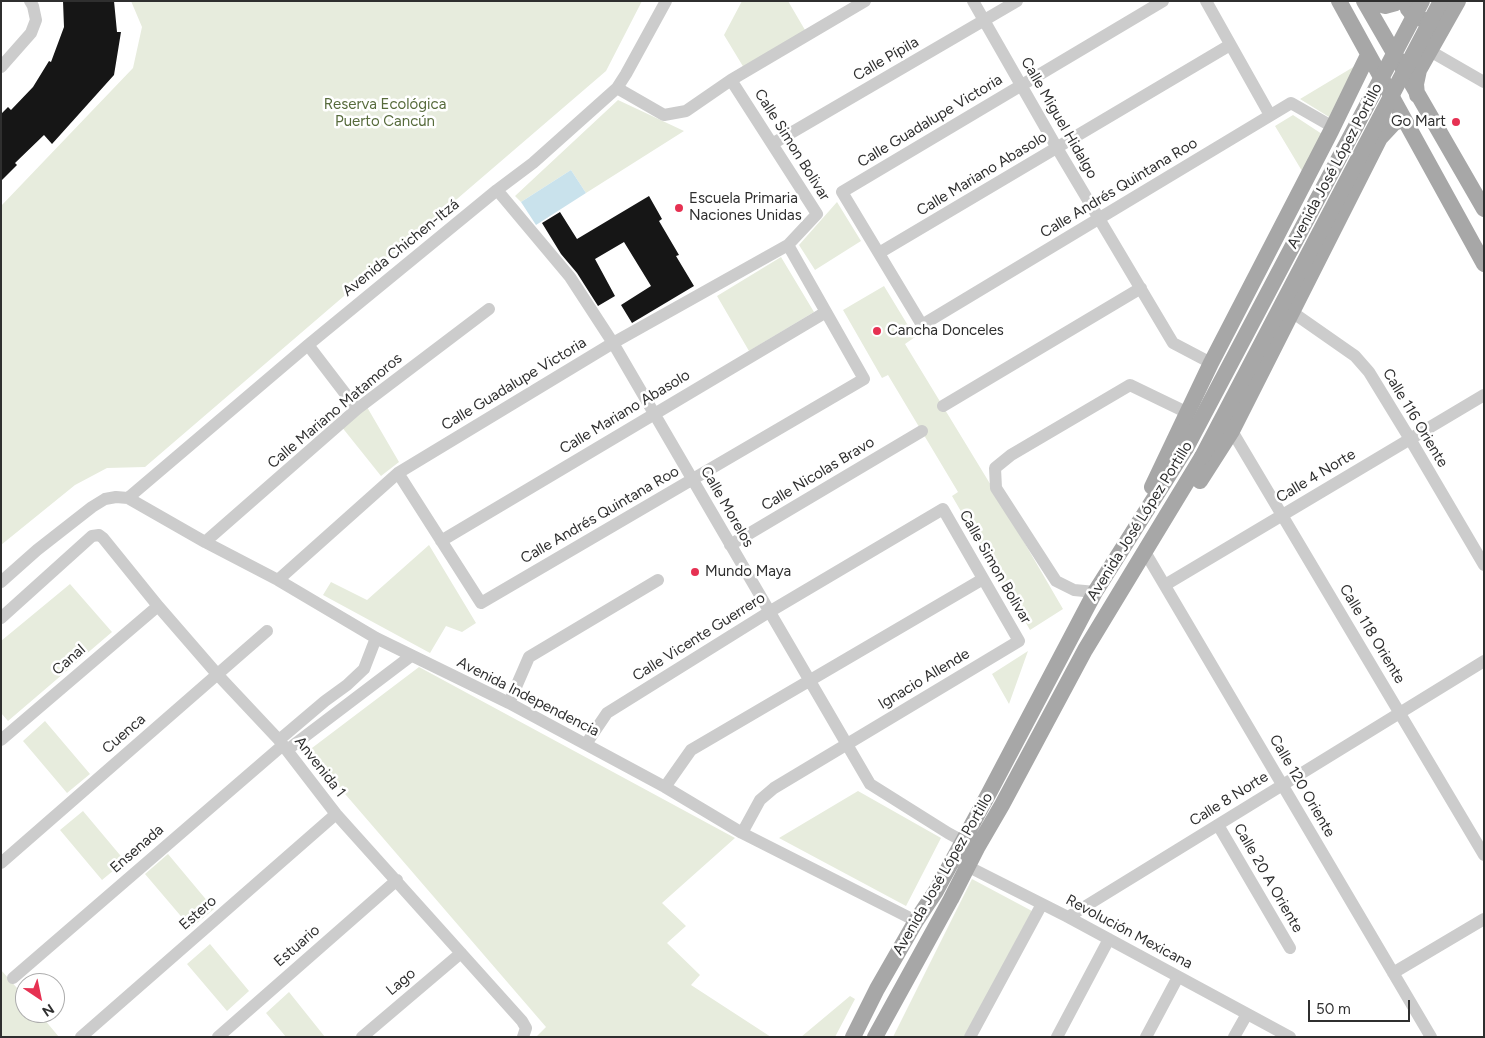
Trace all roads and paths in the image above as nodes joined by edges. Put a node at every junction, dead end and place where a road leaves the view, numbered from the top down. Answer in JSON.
{"nodes":[{"id":1,"x":30,"y":1,"type":"edge"},
{"id":2,"x":666,"y":1,"type":"edge"},
{"id":3,"x":865,"y":1,"type":"edge"},
{"id":4,"x":973,"y":1,"type":"edge"},
{"id":5,"x":1017,"y":1,"type":"edge"},
{"id":6,"x":1163,"y":1,"type":"edge"},
{"id":7,"x":1206,"y":1,"type":"edge"},
{"id":8,"x":1339,"y":1,"type":"edge"},
{"id":9,"x":1364,"y":1,"type":"edge"},
{"id":10,"x":1371,"y":1,"type":"edge"},
{"id":11,"x":1397,"y":1,"type":"edge"},
{"id":12,"x":1406,"y":1,"type":"edge"},
{"id":13,"x":1422,"y":1,"type":"edge"},
{"id":14,"x":1450,"y":5,"type":"edge"},
{"id":15,"x":984,"y":21,"type":"junction"},
{"id":16,"x":1230,"y":45,"type":"junction"},
{"id":17,"x":1430,"y":51,"type":"junction"},
{"id":18,"x":1368,"y":55,"type":"junction"},
{"id":19,"x":1,"y":68,"type":"edge"},
{"id":20,"x":731,"y":80,"type":"junction"},
{"id":21,"x":1484,"y":82,"type":"edge"},
{"id":22,"x":1021,"y":86,"type":"junction"},
{"id":23,"x":617,"y":88,"type":"junction"},
{"id":24,"x":1417,"y":95,"type":"junction"},
{"id":25,"x":1270,"y":115,"type":"junction"},
{"id":26,"x":1404,"y":119,"type":"junction"},
{"id":27,"x":1332,"y":129,"type":"junction"},
{"id":28,"x":772,"y":144,"type":"junction"},
{"id":29,"x":1057,"y":148,"type":"junction"},
{"id":30,"x":1370,"y":156,"type":"junction"},
{"id":31,"x":498,"y":190,"type":"junction"},
{"id":32,"x":842,"y":192,"type":"joint"},
{"id":33,"x":1484,"y":209,"type":"edge"},
{"id":34,"x":1099,"y":219,"type":"junction"},
{"id":35,"x":788,"y":246,"type":"junction"},
{"id":36,"x":879,"y":254,"type":"junction"},
{"id":37,"x":1484,"y":264,"type":"edge"},
{"id":38,"x":1141,"y":288,"type":"junction"},
{"id":39,"x":489,"y":309,"type":"dead end"},
{"id":40,"x":826,"y":312,"type":"junction"},
{"id":41,"x":1292,"y":312,"type":"junction"},
{"id":42,"x":922,"y":325,"type":"joint"},
{"id":43,"x":613,"y":343,"type":"junction"},
{"id":44,"x":308,"y":345,"type":"junction"},
{"id":45,"x":1212,"y":363,"type":"junction"},
{"id":46,"x":1484,"y":394,"type":"edge"},
{"id":47,"x":943,"y":406,"type":"dead end"},
{"id":48,"x":357,"y":409,"type":"junction"},
{"id":49,"x":1188,"y":413,"type":"junction"},
{"id":50,"x":654,"y":414,"type":"junction"},
{"id":51,"x":922,"y":431,"type":"dead end"},
{"id":52,"x":1232,"y":431,"type":"junction"},
{"id":53,"x":1410,"y":439,"type":"junction"},
{"id":54,"x":398,"y":473,"type":"junction"},
{"id":55,"x":692,"y":480,"type":"junction"},
{"id":56,"x":128,"y":498,"type":"junction"},
{"id":57,"x":943,"y":509,"type":"joint"},
{"id":58,"x":1282,"y":515,"type":"junction"},
{"id":59,"x":441,"y":541,"type":"junction"},
{"id":60,"x":205,"y":542,"type":"junction"},
{"id":61,"x":730,"y":545,"type":"junction"},
{"id":62,"x":1124,"y":545,"type":"junction"},
{"id":63,"x":1145,"y":552,"type":"junction"},
{"id":64,"x":1484,"y":565,"type":"edge"},
{"id":65,"x":983,"y":579,"type":"junction"},
{"id":66,"x":278,"y":580,"type":"junction"},
{"id":67,"x":658,"y":580,"type":"dead end"},
{"id":68,"x":1,"y":582,"type":"edge"},
{"id":69,"x":1165,"y":585,"type":"junction"},
{"id":70,"x":1095,"y":592,"type":"junction"},
{"id":71,"x":158,"y":606,"type":"junction"},
{"id":72,"x":769,"y":612,"type":"junction"},
{"id":73,"x":1,"y":618,"type":"edge"},
{"id":74,"x":268,"y":631,"type":"dead end"},
{"id":75,"x":376,"y":638,"type":"junction"},
{"id":76,"x":1019,"y":641,"type":"joint"},
{"id":77,"x":411,"y":656,"type":"junction"},
{"id":78,"x":1484,"y":661,"type":"edge"},
{"id":79,"x":217,"y":674,"type":"junction"},
{"id":80,"x":810,"y":682,"type":"junction"},
{"id":81,"x":509,"y":703,"type":"junction"},
{"id":82,"x":1399,"y":713,"type":"junction"},
{"id":83,"x":1,"y":740,"type":"edge"},
{"id":84,"x":586,"y":744,"type":"junction"},
{"id":85,"x":283,"y":745,"type":"junction"},
{"id":86,"x":847,"y":745,"type":"junction"},
{"id":87,"x":1282,"y":785,"type":"junction"},
{"id":88,"x":665,"y":787,"type":"junction"},
{"id":89,"x":336,"y":814,"type":"junction"},
{"id":90,"x":1218,"y":825,"type":"junction"},
{"id":91,"x":742,"y":833,"type":"junction"},
{"id":92,"x":962,"y":842,"type":"junction"},
{"id":93,"x":977,"y":848,"type":"junction"},
{"id":94,"x":1484,"y":854,"type":"edge"},
{"id":95,"x":952,"y":859,"type":"junction"},
{"id":96,"x":1,"y":863,"type":"edge"},
{"id":97,"x":967,"y":867,"type":"junction"},
{"id":98,"x":397,"y":880,"type":"junction"},
{"id":99,"x":1042,"y":904,"type":"junction"},
{"id":100,"x":1068,"y":917,"type":"junction"},
{"id":101,"x":1484,"y":919,"type":"edge"},
{"id":102,"x":916,"y":921,"type":"junction"},
{"id":103,"x":1109,"y":939,"type":"junction"},
{"id":104,"x":1290,"y":948,"type":"dead end"},
{"id":105,"x":461,"y":953,"type":"junction"},
{"id":106,"x":1393,"y":974,"type":"junction"},
{"id":107,"x":1178,"y":977,"type":"junction"},
{"id":108,"x":13,"y":978,"type":"dead end"},
{"id":109,"x":1247,"y":1014,"type":"junction"},
{"id":110,"x":80,"y":1037,"type":"edge"},
{"id":111,"x":218,"y":1037,"type":"edge"},
{"id":112,"x":362,"y":1037,"type":"edge"},
{"id":113,"x":523,"y":1037,"type":"edge"},
{"id":114,"x":853,"y":1037,"type":"edge"},
{"id":115,"x":876,"y":1037,"type":"edge"},
{"id":116,"x":970,"y":1037,"type":"edge"},
{"id":117,"x":1057,"y":1037,"type":"edge"},
{"id":118,"x":1146,"y":1037,"type":"edge"},
{"id":119,"x":1234,"y":1037,"type":"edge"},
{"id":120,"x":1290,"y":1037,"type":"edge"},
{"id":121,"x":1431,"y":1037,"type":"edge"}],
"edges":[{"from":1,"to":19,"type":"street"},
{"from":2,"to":23,"type":"street","name":"Avenida Chichen-Itzá"},
{"from":3,"to":20,"type":"street"},
{"from":4,"to":15,"type":"street","name":"Calle Miguel Hidalgo"},
{"from":5,"to":15,"type":"street","name":"Calle Pípila"},
{"from":6,"to":22,"type":"street","name":"Calle Guadalupe Victoria"},
{"from":7,"to":16,"type":"street"},
{"from":8,"to":18,"type":"main road"},
{"from":9,"to":24,"type":"main road"},
{"from":10,"to":11,"type":"main road"},
{"from":12,"to":14,"type":"main road"},
{"from":13,"to":62,"type":"main road","name":"Avenida José López Portillo","bridge":true},
{"from":14,"to":17,"type":"main road"},
{"from":14,"to":63,"type":"main road","name":"Avenida José López Portillo","bridge":true},
{"from":15,"to":22,"type":"street","name":"Calle Miguel Hidalgo"},
{"from":15,"to":28,"type":"street","name":"Calle Pípila"},
{"from":16,"to":25,"type":"street"},
{"from":16,"to":29,"type":"street","name":"Calle Mariano Abasolo"},
{"from":17,"to":21,"type":"street"},
{"from":17,"to":24,"type":"main road"},
{"from":18,"to":26,"type":"main road"},
{"from":18,"to":27,"type":"main road"},
{"from":20,"to":23,"type":"street"},
{"from":20,"to":28,"type":"street","name":"Calle Simon Bolivar"},
{"from":22,"to":29,"type":"street","name":"Calle Miguel Hidalgo"},
{"from":22,"to":32,"type":"street","name":"Calle Guadalupe Victoria"},
{"from":23,"to":31,"type":"street","name":"Avenida Chichen-Itzá"},
{"from":24,"to":33,"type":"main road"},
{"from":25,"to":27,"type":"street","name":"Calle Andrés Quintana Roo"},
{"from":25,"to":34,"type":"street","name":"Calle Andrés Quintana Roo"},
{"from":26,"to":30,"type":"main road"},
{"from":26,"to":37,"type":"main road"},
{"from":27,"to":30,"type":"main road"},
{"from":27,"to":45,"type":"main road"},
{"from":28,"to":35,"type":"street","name":"Calle Simon Bolivar"},
{"from":29,"to":34,"type":"street","name":"Calle Miguel Hidalgo"},
{"from":29,"to":36,"type":"street","name":"Calle Mariano Abasolo"},
{"from":30,"to":41,"type":"main road"},
{"from":31,"to":43,"type":"street","name":"Calle Morelos"},
{"from":31,"to":44,"type":"street","name":"Avenida Chichen-Itzá"},
{"from":32,"to":36,"type":"street","name":"Calle Simon Bolivar"},
{"from":34,"to":38,"type":"street","name":"Calle Miguel Hidalgo"},
{"from":34,"to":42,"type":"street","name":"Calle Andrés Quintana Roo"},
{"from":35,"to":40,"type":"street"},
{"from":35,"to":43,"type":"street","name":"Calle Guadalupe Victoria"},
{"from":36,"to":42,"type":"street","name":"Calle Simon Bolivar"},
{"from":38,"to":45,"type":"street","name":"Calle Miguel Hidalgo"},
{"from":38,"to":47,"type":"street"},
{"from":39,"to":48,"type":"street","name":"Calle Mariano Matamoros"},
{"from":40,"to":50,"type":"street","name":"Calle Mariano Abasolo"},
{"from":40,"to":55,"type":"street","name":"Calle Andrés Quintana Roo"},
{"from":41,"to":52,"type":"main road"},
{"from":41,"to":53,"type":"street","name":"Calle 116 Oriente"},
{"from":43,"to":50,"type":"street","name":"Calle Morelos"},
{"from":43,"to":54,"type":"street","name":"Calle Guadalupe Victoria"},
{"from":44,"to":48,"type":"street"},
{"from":44,"to":56,"type":"street","name":"Avenida Chichen-Itzá"},
{"from":45,"to":49,"type":"main road"},
{"from":46,"to":53,"type":"street","name":"Calle 4 Norte"},
{"from":48,"to":60,"type":"street","name":"Calle Mariano Matamoros"},
{"from":49,"to":62,"type":"main road"},
{"from":49,"to":70,"type":"street"},
{"from":50,"to":55,"type":"street","name":"Calle Morelos"},
{"from":50,"to":59,"type":"street","name":"Calle Mariano Abasolo"},
{"from":51,"to":61,"type":"street","name":"Calle Nicolas Bravo"},
{"from":52,"to":58,"type":"street","name":"Calle 118 Oriente"},
{"from":52,"to":63,"type":"main road"},
{"from":53,"to":58,"type":"street","name":"Calle 4 Norte"},
{"from":53,"to":64,"type":"street","name":"Calle 116 Oriente"},
{"from":54,"to":59,"type":"street"},
{"from":54,"to":66,"type":"street","name":"Calle Guadalupe Victoria"},
{"from":55,"to":59,"type":"street","name":"Calle Andrés Quintana Roo"},
{"from":55,"to":61,"type":"street","name":"Calle Morelos"},
{"from":56,"to":60,"type":"street","name":"Avenida Independencia"},
{"from":56,"to":68,"type":"street"},
{"from":57,"to":65,"type":"street","name":"Calle Simon Bolivar"},
{"from":57,"to":72,"type":"street","name":"Calle Vicente Guerrero"},
{"from":58,"to":69,"type":"street","name":"Calle 4 Norte"},
{"from":58,"to":82,"type":"street","name":"Calle 118 Oriente"},
{"from":60,"to":66,"type":"street","name":"Avenida Independencia"},
{"from":61,"to":72,"type":"street","name":"Calle Morelos"},
{"from":62,"to":70,"type":"main road","name":"Avenida José López Portillo"},
{"from":63,"to":69,"type":"street","name":"Calle 120 Oriente"},
{"from":63,"to":93,"type":"main road","name":"Avenida José López Portillo"},
{"from":65,"to":76,"type":"street","name":"Calle Simon Bolivar"},
{"from":65,"to":80,"type":"street"},
{"from":66,"to":75,"type":"street","name":"Avenida Independencia"},
{"from":67,"to":81,"type":"street"},
{"from":69,"to":87,"type":"street","name":"Calle 120 Oriente"},
{"from":70,"to":92,"type":"main road","name":"Avenida José López Portillo"},
{"from":71,"to":73,"type":"street","name":"Anvenida 1"},
{"from":71,"to":79,"type":"street","name":"Anvenida 1"},
{"from":71,"to":83,"type":"street","name":"Canal"},
{"from":72,"to":80,"type":"street","name":"Calle Morelos"},
{"from":72,"to":84,"type":"street","name":"Calle Vicente Guerrero"},
{"from":74,"to":79,"type":"street","name":"Cuenca"},
{"from":75,"to":77,"type":"street","name":"Avenida Independencia"},
{"from":75,"to":85,"type":"street","name":"Ensenada"},
{"from":76,"to":86,"type":"street","name":"Ignacio Allende"},
{"from":77,"to":81,"type":"street","name":"Avenida Independencia"},
{"from":77,"to":85,"type":"street","name":"Ensenada"},
{"from":78,"to":82,"type":"street","name":"Calle 8 Norte"},
{"from":79,"to":85,"type":"street","name":"Anvenida 1"},
{"from":79,"to":96,"type":"street","name":"Cuenca"},
{"from":80,"to":86,"type":"street","name":"Calle Morelos"},
{"from":80,"to":88,"type":"street"},
{"from":81,"to":84,"type":"street","name":"Avenida Independencia"},
{"from":82,"to":87,"type":"street","name":"Calle 8 Norte"},
{"from":82,"to":94,"type":"street","name":"Calle 118 Oriente"},
{"from":84,"to":88,"type":"street","name":"Avenida Independencia"},
{"from":85,"to":89,"type":"street","name":"Anvenida 1"},
{"from":85,"to":108,"type":"street","name":"Ensenada"},
{"from":86,"to":91,"type":"street","name":"Ignacio Allende"},
{"from":86,"to":92,"type":"street","name":"Calle Morelos"},
{"from":87,"to":90,"type":"street","name":"Calle 8 Norte"},
{"from":87,"to":106,"type":"street","name":"Calle 120 Oriente"},
{"from":88,"to":91,"type":"street","name":"Avenida Independencia"},
{"from":89,"to":98,"type":"street","name":"Anvenida 1"},
{"from":89,"to":110,"type":"street","name":"Estero"},
{"from":90,"to":100,"type":"street","name":"Calle 8 Norte"},
{"from":90,"to":104,"type":"street","name":"Calle 20 A Oriente"},
{"from":91,"to":102,"type":"street","name":"Avenida Independencia"},
{"from":92,"to":93,"type":"street"},
{"from":92,"to":95,"type":"main road","name":"Avenida José López Portillo"},
{"from":93,"to":97,"type":"main road","name":"Avenida José López Portillo"},
{"from":95,"to":97,"type":"street","name":"Revolución Mexicana"},
{"from":95,"to":102,"type":"main road","name":"Avenida José López Portillo"},
{"from":97,"to":99,"type":"street","name":"Revolución Mexicana"},
{"from":97,"to":115,"type":"main road","name":"Avenida José López Portillo"},
{"from":98,"to":105,"type":"street","name":"Anvenida 1"},
{"from":98,"to":111,"type":"street","name":"Estuario"},
{"from":99,"to":100,"type":"street","name":"Revolución Mexicana"},
{"from":99,"to":116,"type":"street"},
{"from":100,"to":103,"type":"street","name":"Revolución Mexicana"},
{"from":101,"to":106,"type":"street"},
{"from":102,"to":114,"type":"main road","name":"Avenida José López Portillo"},
{"from":103,"to":107,"type":"street","name":"Revolución Mexicana"},
{"from":103,"to":117,"type":"street"},
{"from":105,"to":112,"type":"street","name":"Lago"},
{"from":105,"to":113,"type":"street","name":"Anvenida 1"},
{"from":106,"to":121,"type":"street","name":"Calle 120 Oriente"},
{"from":107,"to":109,"type":"street","name":"Revolución Mexicana"},
{"from":107,"to":118,"type":"street"},
{"from":109,"to":119,"type":"street"},
{"from":109,"to":120,"type":"street","name":"Revolución Mexicana"}]}
